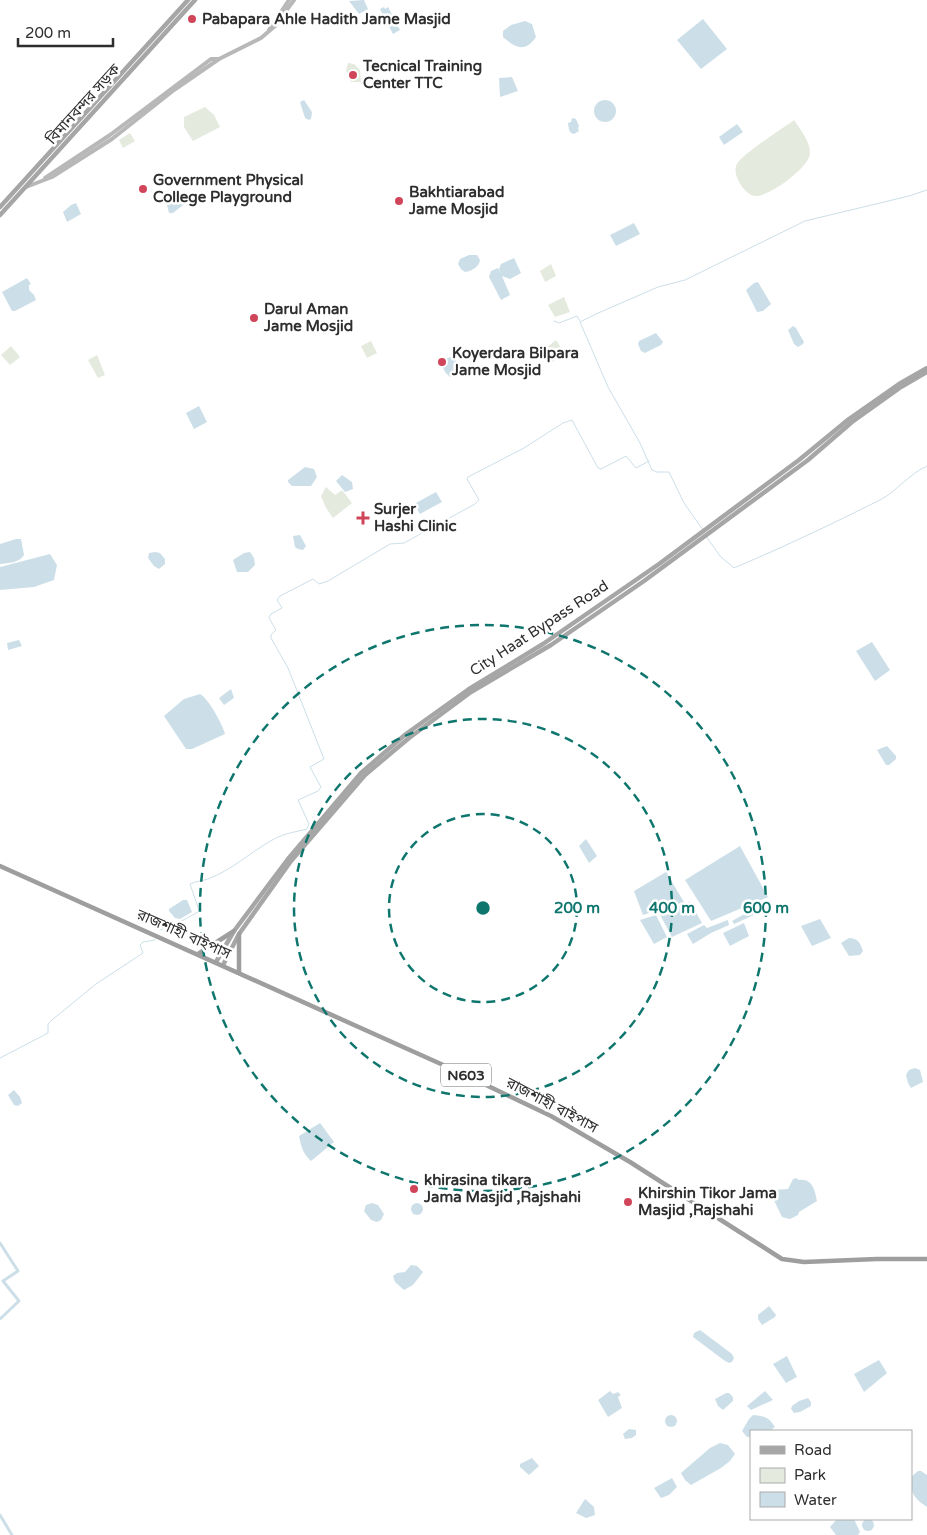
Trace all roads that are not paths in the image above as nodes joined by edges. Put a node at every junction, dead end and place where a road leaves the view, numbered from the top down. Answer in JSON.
{"nodes":[{"id":1,"x":188,"y":0,"type":"edge"},
{"id":2,"x":195,"y":0,"type":"edge"},
{"id":3,"x":289,"y":0,"type":"edge"},
{"id":4,"x":294,"y":0,"type":"edge"},
{"id":5,"x":268,"y":32,"type":"junction"},
{"id":6,"x":26,"y":187,"type":"junction"},
{"id":7,"x":0,"y":207,"type":"edge"},
{"id":8,"x":0,"y":215,"type":"edge"},
{"id":9,"x":927,"y":368,"type":"edge"},
{"id":10,"x":927,"y":372,"type":"edge"},
{"id":11,"x":0,"y":866,"type":"edge"},
{"id":12,"x":234,"y":931,"type":"junction"},
{"id":13,"x":239,"y":934,"type":"junction"},
{"id":14,"x":198,"y":954,"type":"junction"},
{"id":15,"x":216,"y":962,"type":"junction"},
{"id":16,"x":223,"y":965,"type":"junction"},
{"id":17,"x":239,"y":972,"type":"junction"},
{"id":18,"x":927,"y":1259,"type":"edge"}],
"edges":[{"from":1,"to":7,"type":"main road","name":"বিমানবন্দর সড়ক"},
{"from":2,"to":6,"type":"main road","name":"বিমানবন্দর সড়ক"},
{"from":3,"to":5,"type":"main road"},
{"from":4,"to":5,"type":"main road"},
{"from":5,"to":6,"type":"main road"},
{"from":6,"to":8,"type":"main road","name":"বিমানবন্দর সড়ক"},
{"from":9,"to":12,"type":"main road","name":"City Haat Bypass Road"},
{"from":10,"to":13,"type":"main road","name":"City Haat Bypass Road"},
{"from":11,"to":14,"type":"highway","name":"রাজশাহী বাইপাস","number":"N603"},
{"from":12,"to":14,"type":"highway"},
{"from":12,"to":15,"type":"main road","name":"City Haat Bypass Road"},
{"from":13,"to":16,"type":"main road","name":"City Haat Bypass Road"},
{"from":13,"to":17,"type":"highway"},
{"from":14,"to":15,"type":"highway","name":"রাজশাহী বাইপাস","number":"N603"},
{"from":15,"to":16,"type":"highway","name":"রাজশাহী বাইপাস","number":"N603"},
{"from":16,"to":17,"type":"highway","name":"রাজশাহী বাইপাস","number":"N603"},
{"from":17,"to":18,"type":"highway","name":"রাজশাহী বাইপাস","number":"N603"}]}
